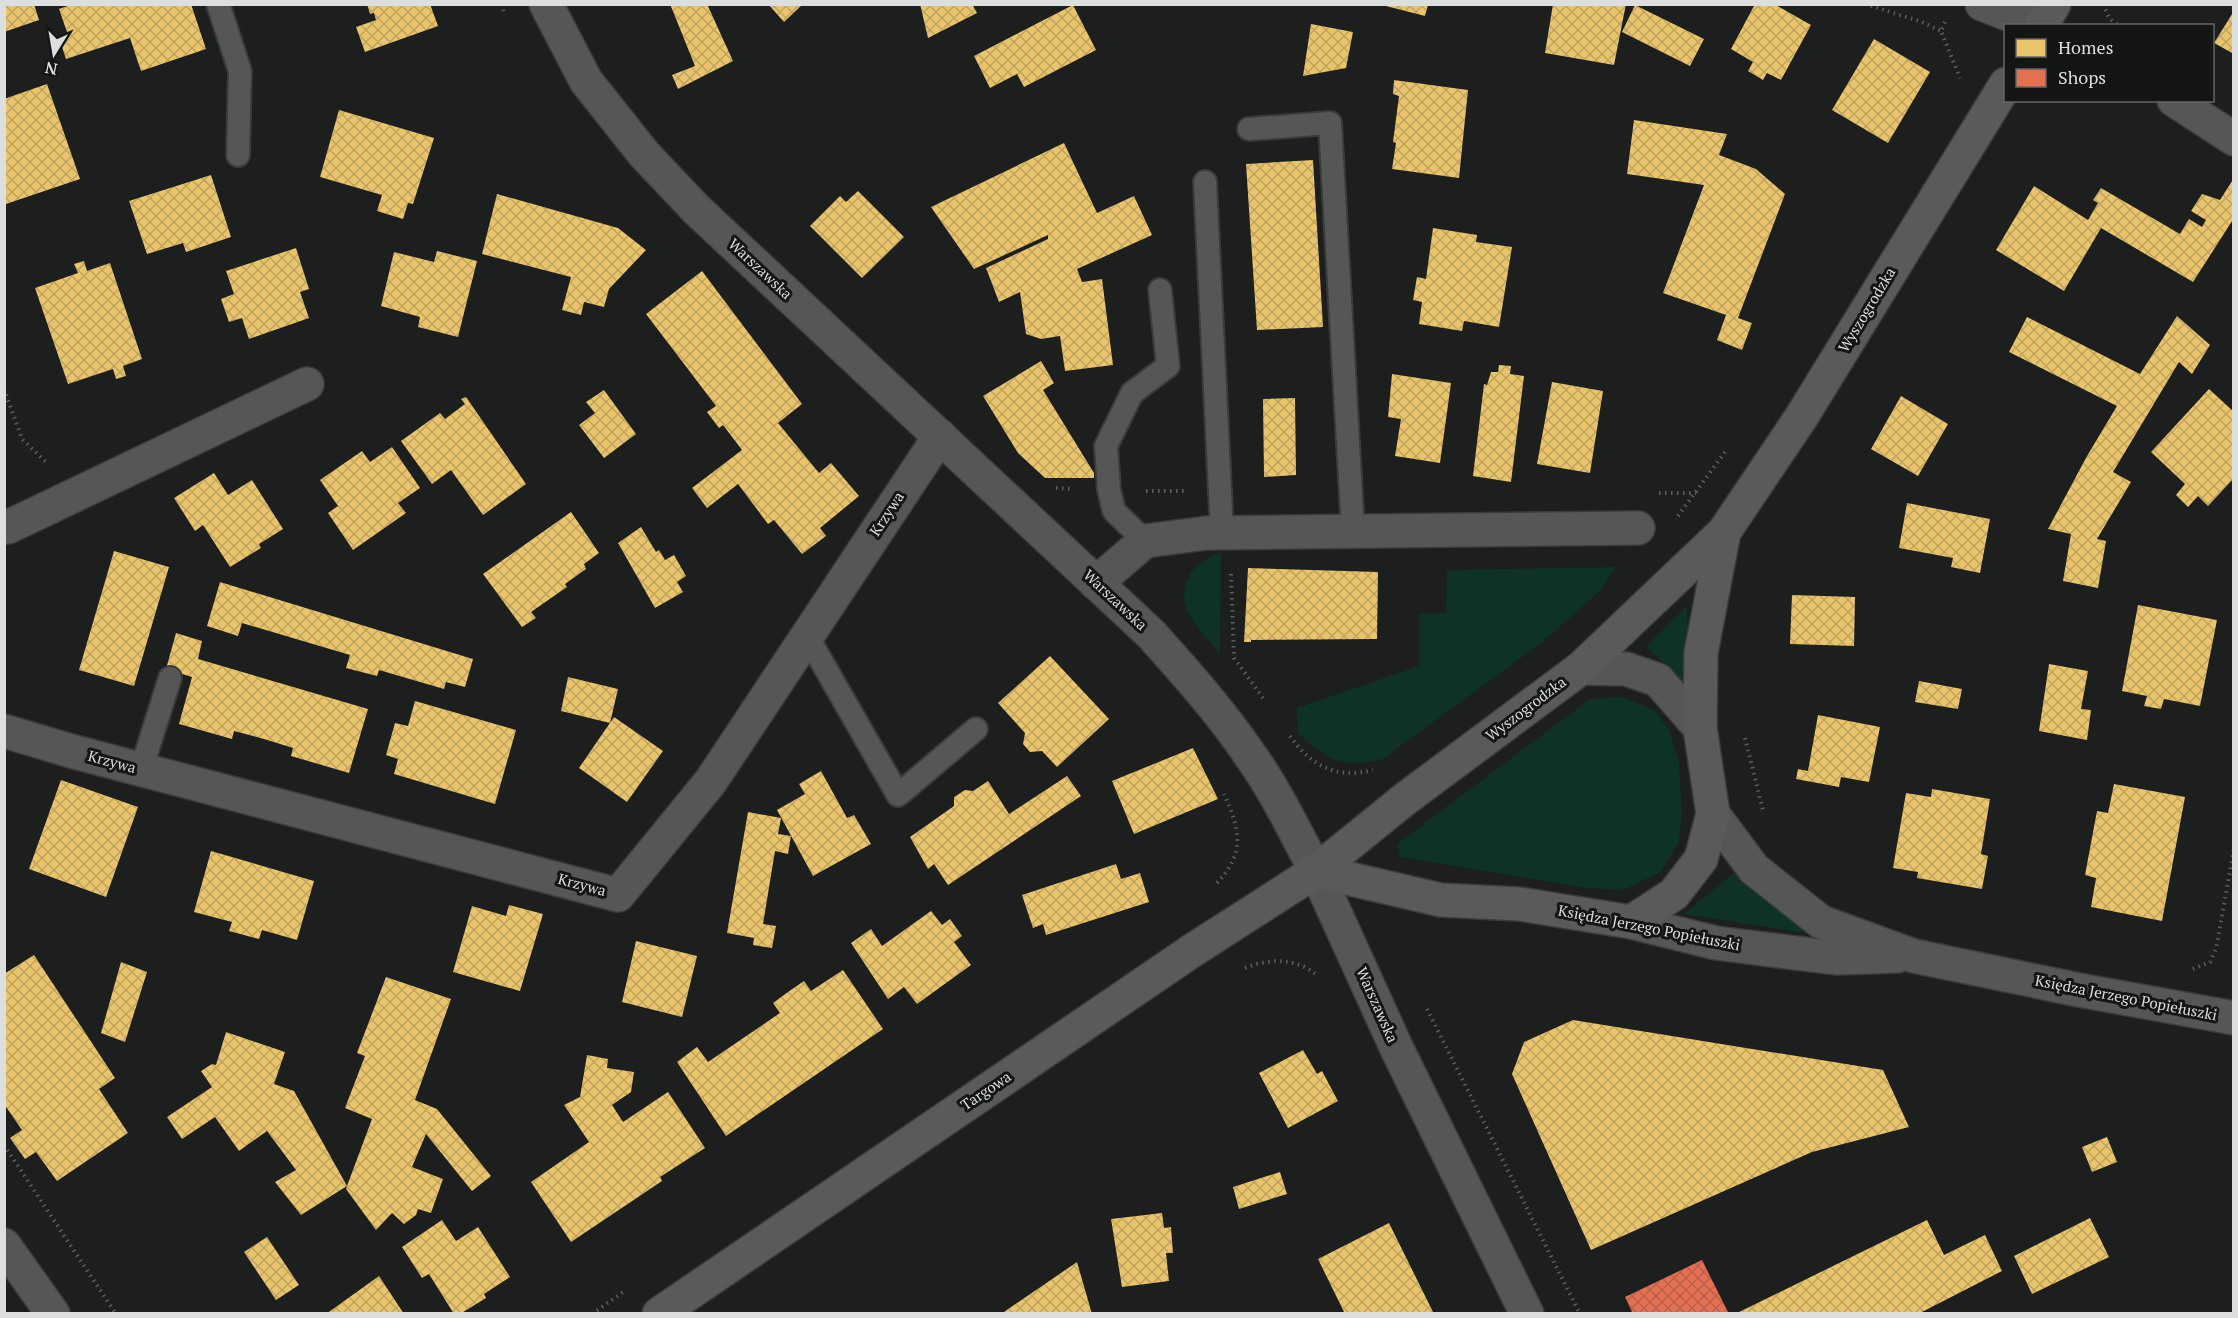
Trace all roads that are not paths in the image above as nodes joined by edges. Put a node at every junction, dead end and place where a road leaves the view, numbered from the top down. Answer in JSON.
{"nodes":[{"id":1,"x":218,"y":4,"type":"edge"},
{"id":2,"x":546,"y":4,"type":"edge"},
{"id":3,"x":1982,"y":4,"type":"edge"},
{"id":4,"x":2054,"y":4,"type":"edge"},
{"id":5,"x":2035,"y":24,"type":"edge"},
{"id":6,"x":2041,"y":24,"type":"edge"},
{"id":7,"x":2004,"y":87,"type":"edge"},
{"id":8,"x":2177,"y":102,"type":"edge"},
{"id":9,"x":1249,"y":129,"type":"dead end"},
{"id":10,"x":2234,"y":139,"type":"edge"},
{"id":11,"x":238,"y":155,"type":"dead end"},
{"id":12,"x":1205,"y":182,"type":"dead end"},
{"id":13,"x":1160,"y":290,"type":"dead end"},
{"id":14,"x":307,"y":384,"type":"dead end"},
{"id":15,"x":940,"y":435,"type":"junction"},
{"id":16,"x":5,"y":527,"type":"edge"},
{"id":17,"x":1638,"y":528,"type":"dead end"},
{"id":18,"x":1353,"y":531,"type":"junction"},
{"id":19,"x":1724,"y":532,"type":"junction"},
{"id":20,"x":1222,"y":533,"type":"junction"},
{"id":21,"x":1145,"y":541,"type":"junction"},
{"id":22,"x":1096,"y":583,"type":"junction"},
{"id":23,"x":807,"y":636,"type":"junction"},
{"id":24,"x":1581,"y":668,"type":"junction"},
{"id":25,"x":170,"y":678,"type":"dead end"},
{"id":26,"x":1700,"y":728,"type":"junction"},
{"id":27,"x":976,"y":729,"type":"dead end"},
{"id":28,"x":4,"y":731,"type":"edge"},
{"id":29,"x":141,"y":770,"type":"junction"},
{"id":30,"x":1713,"y":814,"type":"junction"},
{"id":31,"x":1316,"y":871,"type":"junction"},
{"id":32,"x":1631,"y":922,"type":"junction"},
{"id":33,"x":1914,"y":956,"type":"junction"},
{"id":34,"x":2233,"y":1016,"type":"edge"},
{"id":35,"x":4,"y":1245,"type":"edge"},
{"id":36,"x":53,"y":1314,"type":"edge"},
{"id":37,"x":659,"y":1314,"type":"edge"},
{"id":38,"x":1527,"y":1314,"type":"edge"}],
"edges":[{"from":1,"to":11,"type":"lane"},
{"from":2,"to":15,"type":"street","name":"Warszawska"},
{"from":3,"to":5,"type":"street"},
{"from":4,"to":6,"type":"main road"},
{"from":7,"to":19,"type":"main road","name":"Wyszogrodzka"},
{"from":8,"to":10,"type":"street"},
{"from":9,"to":18,"type":"lane"},
{"from":12,"to":20,"type":"lane"},
{"from":13,"to":21,"type":"lane"},
{"from":14,"to":16,"type":"street"},
{"from":15,"to":22,"type":"street","name":"Warszawska"},
{"from":15,"to":23,"type":"street","name":"Krzywa"},
{"from":17,"to":18,"type":"street"},
{"from":18,"to":20,"type":"street"},
{"from":19,"to":24,"type":"main road","name":"Wyszogrodzka"},
{"from":19,"to":26,"type":"main road","name":"Wyszogrodzka"},
{"from":20,"to":21,"type":"street"},
{"from":21,"to":22,"type":"street"},
{"from":22,"to":31,"type":"street","name":"Warszawska"},
{"from":23,"to":27,"type":"lane"},
{"from":23,"to":29,"type":"street","name":"Krzywa"},
{"from":24,"to":26,"type":"street"},
{"from":24,"to":31,"type":"main road","name":"Wyszogrodzka"},
{"from":25,"to":29,"type":"lane"},
{"from":26,"to":30,"type":"main road","name":"Wyszogrodzka"},
{"from":28,"to":29,"type":"street","name":"Krzywa"},
{"from":30,"to":32,"type":"main road"},
{"from":30,"to":33,"type":"street","name":"Księdza Jerzego Popiełuszki"},
{"from":31,"to":32,"type":"main road","name":"Księdza Jerzego Popiełuszki"},
{"from":31,"to":37,"type":"main road","name":"Targowa"},
{"from":31,"to":38,"type":"street","name":"Warszawska"},
{"from":32,"to":33,"type":"street","name":"Księdza Jerzego Popiełuszki"},
{"from":33,"to":34,"type":"street","name":"Księdza Jerzego Popiełuszki"},
{"from":35,"to":36,"type":"street"}]}
